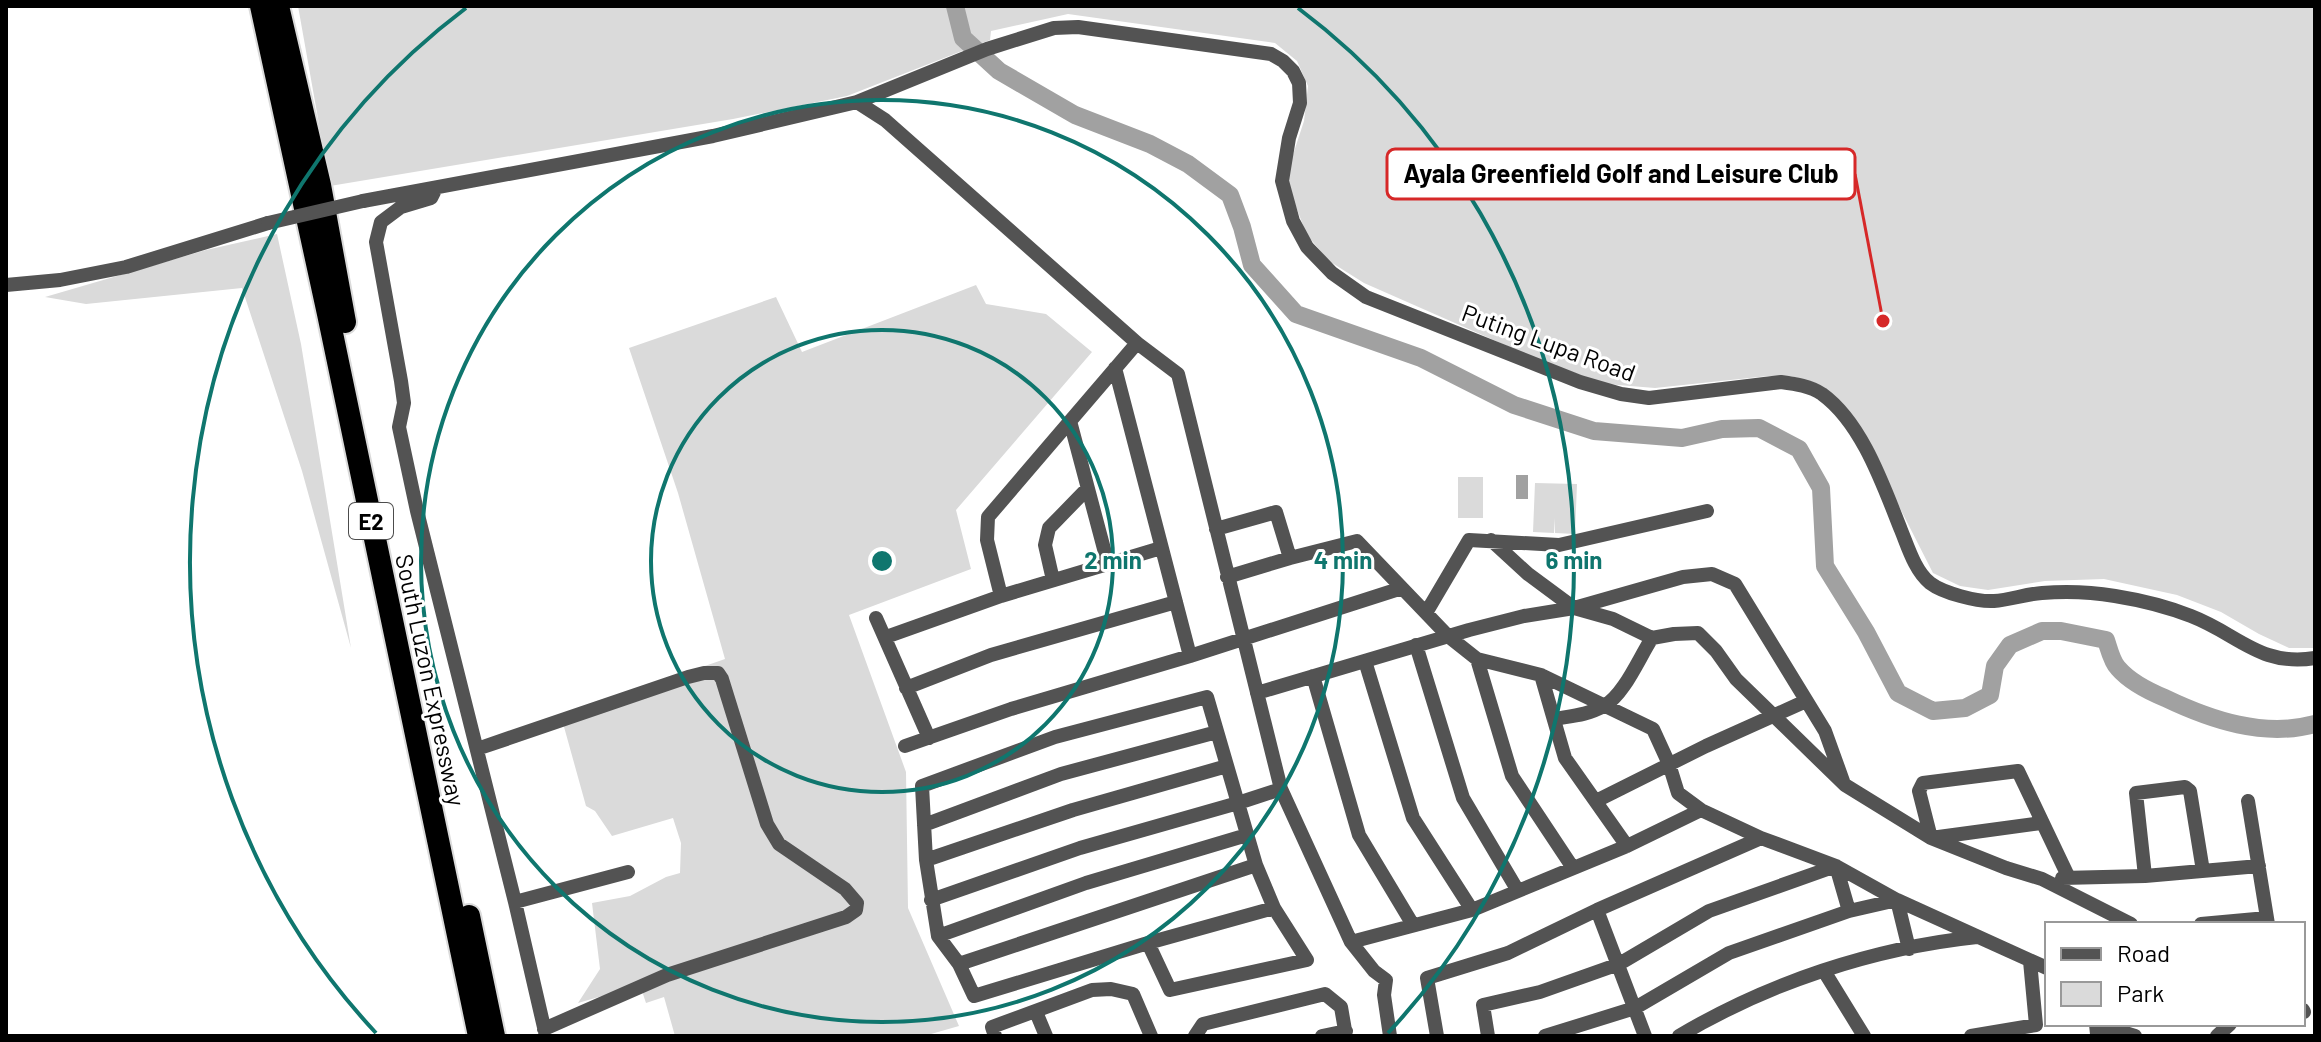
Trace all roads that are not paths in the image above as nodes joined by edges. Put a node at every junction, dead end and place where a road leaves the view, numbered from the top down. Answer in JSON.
{"nodes":[{"id":1,"x":261,"y":6,"type":"edge"},
{"id":2,"x":278,"y":6,"type":"edge"},
{"id":3,"x":857,"y":102,"type":"junction"},
{"id":4,"x":437,"y":189,"type":"junction"},
{"id":5,"x":6,"y":285,"type":"edge"},
{"id":6,"x":1137,"y":343,"type":"junction"},
{"id":7,"x":1115,"y":368,"type":"junction"},
{"id":8,"x":1070,"y":421,"type":"junction"},
{"id":9,"x":1087,"y":489,"type":"junction"},
{"id":10,"x":1707,"y":511,"type":"dead end"},
{"id":11,"x":1216,"y":529,"type":"junction"},
{"id":12,"x":1491,"y":540,"type":"junction"},
{"id":13,"x":1161,"y":548,"type":"junction"},
{"id":14,"x":1290,"y":558,"type":"junction"},
{"id":15,"x":1108,"y":564,"type":"junction"},
{"id":16,"x":1227,"y":577,"type":"junction"},
{"id":17,"x":1053,"y":580,"type":"junction"},
{"id":18,"x":1402,"y":588,"type":"junction"},
{"id":19,"x":1001,"y":596,"type":"junction"},
{"id":20,"x":1176,"y":602,"type":"junction"},
{"id":21,"x":1574,"y":608,"type":"junction"},
{"id":22,"x":1426,"y":613,"type":"junction"},
{"id":23,"x":876,"y":618,"type":"dead end"},
{"id":24,"x":1448,"y":636,"type":"junction"},
{"id":25,"x":886,"y":637,"type":"junction"},
{"id":26,"x":1652,"y":638,"type":"junction"},
{"id":27,"x":1242,"y":639,"type":"junction"},
{"id":28,"x":1416,"y":645,"type":"junction"},
{"id":29,"x":1190,"y":656,"type":"junction"},
{"id":30,"x":2315,"y":658,"type":"edge"},
{"id":31,"x":1477,"y":659,"type":"junction"},
{"id":32,"x":1365,"y":661,"type":"junction"},
{"id":33,"x":1541,"y":675,"type":"junction"},
{"id":34,"x":1313,"y":676,"type":"junction"},
{"id":35,"x":906,"y":688,"type":"junction"},
{"id":36,"x":1257,"y":693,"type":"junction"},
{"id":37,"x":1806,"y":701,"type":"junction"},
{"id":38,"x":1606,"y":706,"type":"junction"},
{"id":39,"x":1775,"y":715,"type":"junction"},
{"id":40,"x":1554,"y":719,"type":"junction"},
{"id":41,"x":1217,"y":732,"type":"junction"},
{"id":42,"x":929,"y":738,"type":"junction"},
{"id":43,"x":905,"y":746,"type":"dead end"},
{"id":44,"x":477,"y":749,"type":"junction"},
{"id":45,"x":1669,"y":764,"type":"junction"},
{"id":46,"x":1227,"y":766,"type":"junction"},
{"id":47,"x":1845,"y":785,"type":"junction"},
{"id":48,"x":1281,"y":789,"type":"junction"},
{"id":49,"x":1596,"y":801,"type":"junction"},
{"id":50,"x":2248,"y":801,"type":"dead end"},
{"id":51,"x":1238,"y":803,"type":"junction"},
{"id":52,"x":1701,"y":810,"type":"junction"},
{"id":53,"x":2041,"y":823,"type":"junction"},
{"id":54,"x":924,"y":825,"type":"junction"},
{"id":55,"x":1247,"y":835,"type":"junction"},
{"id":56,"x":1761,"y":838,"type":"junction"},
{"id":57,"x":1931,"y":838,"type":"junction"},
{"id":58,"x":1627,"y":846,"type":"junction"},
{"id":59,"x":926,"y":860,"type":"junction"},
{"id":60,"x":1256,"y":865,"type":"junction"},
{"id":61,"x":1836,"y":866,"type":"junction"},
{"id":62,"x":2259,"y":866,"type":"junction"},
{"id":63,"x":1573,"y":868,"type":"junction"},
{"id":64,"x":2203,"y":871,"type":"junction"},
{"id":65,"x":628,"y":872,"type":"dead end"},
{"id":66,"x":2145,"y":876,"type":"junction"},
{"id":67,"x":2069,"y":878,"type":"junction"},
{"id":68,"x":2042,"y":879,"type":"junction"},
{"id":69,"x":1518,"y":891,"type":"junction"},
{"id":70,"x":931,"y":900,"type":"junction"},
{"id":71,"x":1897,"y":900,"type":"junction"},
{"id":72,"x":515,"y":902,"type":"junction"},
{"id":73,"x":1274,"y":908,"type":"junction"},
{"id":74,"x":1472,"y":910,"type":"junction"},
{"id":75,"x":1597,"y":910,"type":"junction"},
{"id":76,"x":1849,"y":911,"type":"junction"},
{"id":77,"x":2116,"y":920,"type":"edge"},
{"id":78,"x":2268,"y":921,"type":"edge"},
{"id":79,"x":2246,"y":922,"type":"edge"},
{"id":80,"x":1413,"y":925,"type":"junction"},
{"id":81,"x":938,"y":936,"type":"junction"},
{"id":82,"x":1977,"y":937,"type":"junction"},
{"id":83,"x":1351,"y":942,"type":"junction"},
{"id":84,"x":1148,"y":943,"type":"junction"},
{"id":85,"x":1909,"y":949,"type":"junction"},
{"id":86,"x":2030,"y":961,"type":"junction"},
{"id":87,"x":959,"y":964,"type":"junction"},
{"id":88,"x":1619,"y":964,"type":"junction"},
{"id":89,"x":2045,"y":967,"type":"edge"},
{"id":90,"x":1824,"y":971,"type":"junction"},
{"id":91,"x":1635,"y":1008,"type":"junction"},
{"id":92,"x":1036,"y":1012,"type":"junction"},
{"id":93,"x":2096,"y":1026,"type":"edge"},
{"id":94,"x":545,"y":1032,"type":"edge"},
{"id":95,"x":1346,"y":1034,"type":"edge"},
{"id":96,"x":479,"y":1036,"type":"edge"},
{"id":97,"x":494,"y":1036,"type":"edge"},
{"id":98,"x":995,"y":1036,"type":"edge"},
{"id":99,"x":1046,"y":1036,"type":"edge"},
{"id":100,"x":1151,"y":1036,"type":"edge"},
{"id":101,"x":1195,"y":1036,"type":"edge"},
{"id":102,"x":1322,"y":1036,"type":"edge"},
{"id":103,"x":1390,"y":1036,"type":"edge"},
{"id":104,"x":1437,"y":1036,"type":"edge"},
{"id":105,"x":1488,"y":1036,"type":"edge"},
{"id":106,"x":1545,"y":1036,"type":"edge"},
{"id":107,"x":1645,"y":1036,"type":"edge"},
{"id":108,"x":1679,"y":1036,"type":"edge"},
{"id":109,"x":1864,"y":1036,"type":"edge"},
{"id":110,"x":1971,"y":1036,"type":"edge"},
{"id":111,"x":2135,"y":1036,"type":"edge"}],
"edges":[{"from":1,"to":96,"type":"highway","name":"South Luzon Expressway","number":"E2"},
{"from":2,"to":97,"type":"highway","name":"South Luzon Expressway","number":"E2"},
{"from":3,"to":4,"type":"street"},
{"from":3,"to":6,"type":"street"},
{"from":3,"to":30,"type":"street","name":"Puting Lupa Road"},
{"from":4,"to":5,"type":"street","bridge":true},
{"from":4,"to":44,"type":"street"},
{"from":6,"to":7,"type":"street"},
{"from":6,"to":11,"type":"street"},
{"from":7,"to":8,"type":"street"},
{"from":7,"to":13,"type":"street"},
{"from":8,"to":9,"type":"street"},
{"from":8,"to":19,"type":"street"},
{"from":9,"to":15,"type":"street"},
{"from":9,"to":17,"type":"street"},
{"from":10,"to":12,"type":"street"},
{"from":11,"to":14,"type":"street"},
{"from":11,"to":16,"type":"street"},
{"from":12,"to":21,"type":"street"},
{"from":12,"to":22,"type":"street"},
{"from":13,"to":15,"type":"street"},
{"from":13,"to":20,"type":"street"},
{"from":14,"to":16,"type":"street"},
{"from":14,"to":18,"type":"street"},
{"from":15,"to":17,"type":"street"},
{"from":16,"to":27,"type":"street"},
{"from":17,"to":19,"type":"street"},
{"from":18,"to":22,"type":"street"},
{"from":18,"to":27,"type":"street"},
{"from":19,"to":25,"type":"street"},
{"from":20,"to":29,"type":"street"},
{"from":20,"to":35,"type":"street"},
{"from":21,"to":24,"type":"street"},
{"from":21,"to":26,"type":"street"},
{"from":21,"to":37,"type":"street"},
{"from":22,"to":24,"type":"street"},
{"from":23,"to":25,"type":"street"},
{"from":24,"to":28,"type":"street"},
{"from":24,"to":31,"type":"street"},
{"from":25,"to":35,"type":"street"},
{"from":26,"to":38,"type":"street"},
{"from":26,"to":39,"type":"street"},
{"from":27,"to":29,"type":"street"},
{"from":27,"to":36,"type":"street"},
{"from":28,"to":32,"type":"street"},
{"from":28,"to":69,"type":"street"},
{"from":29,"to":42,"type":"street"},
{"from":31,"to":33,"type":"street"},
{"from":31,"to":63,"type":"street"},
{"from":32,"to":34,"type":"street"},
{"from":32,"to":74,"type":"street"},
{"from":33,"to":38,"type":"street"},
{"from":33,"to":40,"type":"street"},
{"from":34,"to":36,"type":"street"},
{"from":34,"to":80,"type":"street"},
{"from":35,"to":42,"type":"street"},
{"from":36,"to":48,"type":"street"},
{"from":37,"to":39,"type":"street"},
{"from":37,"to":47,"type":"street"},
{"from":38,"to":40,"type":"street"},
{"from":38,"to":45,"type":"street"},
{"from":39,"to":45,"type":"street"},
{"from":39,"to":47,"type":"street"},
{"from":40,"to":49,"type":"street"},
{"from":41,"to":46,"type":"street"},
{"from":41,"to":54,"type":"street"},
{"from":41,"to":54,"type":"street"},
{"from":42,"to":43,"type":"street"},
{"from":44,"to":72,"type":"street"},
{"from":44,"to":94,"type":"street"},
{"from":45,"to":49,"type":"street"},
{"from":45,"to":52,"type":"street"},
{"from":46,"to":51,"type":"street"},
{"from":46,"to":59,"type":"street"},
{"from":47,"to":57,"type":"street"},
{"from":48,"to":51,"type":"street"},
{"from":48,"to":83,"type":"street"},
{"from":49,"to":58,"type":"street"},
{"from":50,"to":62,"type":"street"},
{"from":51,"to":55,"type":"street"},
{"from":51,"to":70,"type":"street"},
{"from":52,"to":56,"type":"street"},
{"from":52,"to":58,"type":"street"},
{"from":53,"to":57,"type":"street"},
{"from":53,"to":57,"type":"street"},
{"from":53,"to":67,"type":"street"},
{"from":54,"to":59,"type":"street"},
{"from":55,"to":60,"type":"street"},
{"from":55,"to":81,"type":"street"},
{"from":56,"to":61,"type":"street"},
{"from":56,"to":75,"type":"street"},
{"from":57,"to":68,"type":"street"},
{"from":58,"to":63,"type":"street"},
{"from":59,"to":70,"type":"street"},
{"from":60,"to":73,"type":"street"},
{"from":60,"to":87,"type":"street"},
{"from":61,"to":71,"type":"street"},
{"from":61,"to":76,"type":"street"},
{"from":61,"to":88,"type":"street"},
{"from":62,"to":64,"type":"street"},
{"from":62,"to":78,"type":"street"},
{"from":63,"to":69,"type":"street"},
{"from":64,"to":66,"type":"street"},
{"from":64,"to":66,"type":"street"},
{"from":65,"to":72,"type":"street"},
{"from":66,"to":67,"type":"street"},
{"from":67,"to":68,"type":"street"},
{"from":68,"to":77,"type":"street"},
{"from":69,"to":74,"type":"street"},
{"from":70,"to":81,"type":"street"},
{"from":71,"to":76,"type":"street"},
{"from":71,"to":82,"type":"street"},
{"from":71,"to":85,"type":"street"},
{"from":72,"to":94,"type":"street"},
{"from":73,"to":84,"type":"street"},
{"from":73,"to":84,"type":"street"},
{"from":74,"to":80,"type":"street"},
{"from":75,"to":88,"type":"street"},
{"from":75,"to":104,"type":"street"},
{"from":76,"to":91,"type":"street"},
{"from":78,"to":79,"type":"street"},
{"from":80,"to":83,"type":"street"},
{"from":81,"to":87,"type":"street"},
{"from":82,"to":85,"type":"street"},
{"from":82,"to":86,"type":"street"},
{"from":83,"to":103,"type":"street"},
{"from":84,"to":87,"type":"street"},
{"from":85,"to":90,"type":"street"},
{"from":86,"to":89,"type":"street"},
{"from":86,"to":110,"type":"street"},
{"from":88,"to":91,"type":"street"},
{"from":88,"to":105,"type":"street"},
{"from":90,"to":108,"type":"street"},
{"from":90,"to":109,"type":"street"},
{"from":91,"to":106,"type":"street"},
{"from":91,"to":107,"type":"street"},
{"from":92,"to":98,"type":"street"},
{"from":92,"to":99,"type":"street"},
{"from":92,"to":100,"type":"street"},
{"from":93,"to":111,"type":"street"},
{"from":95,"to":101,"type":"street"},
{"from":95,"to":102,"type":"street"}]}
